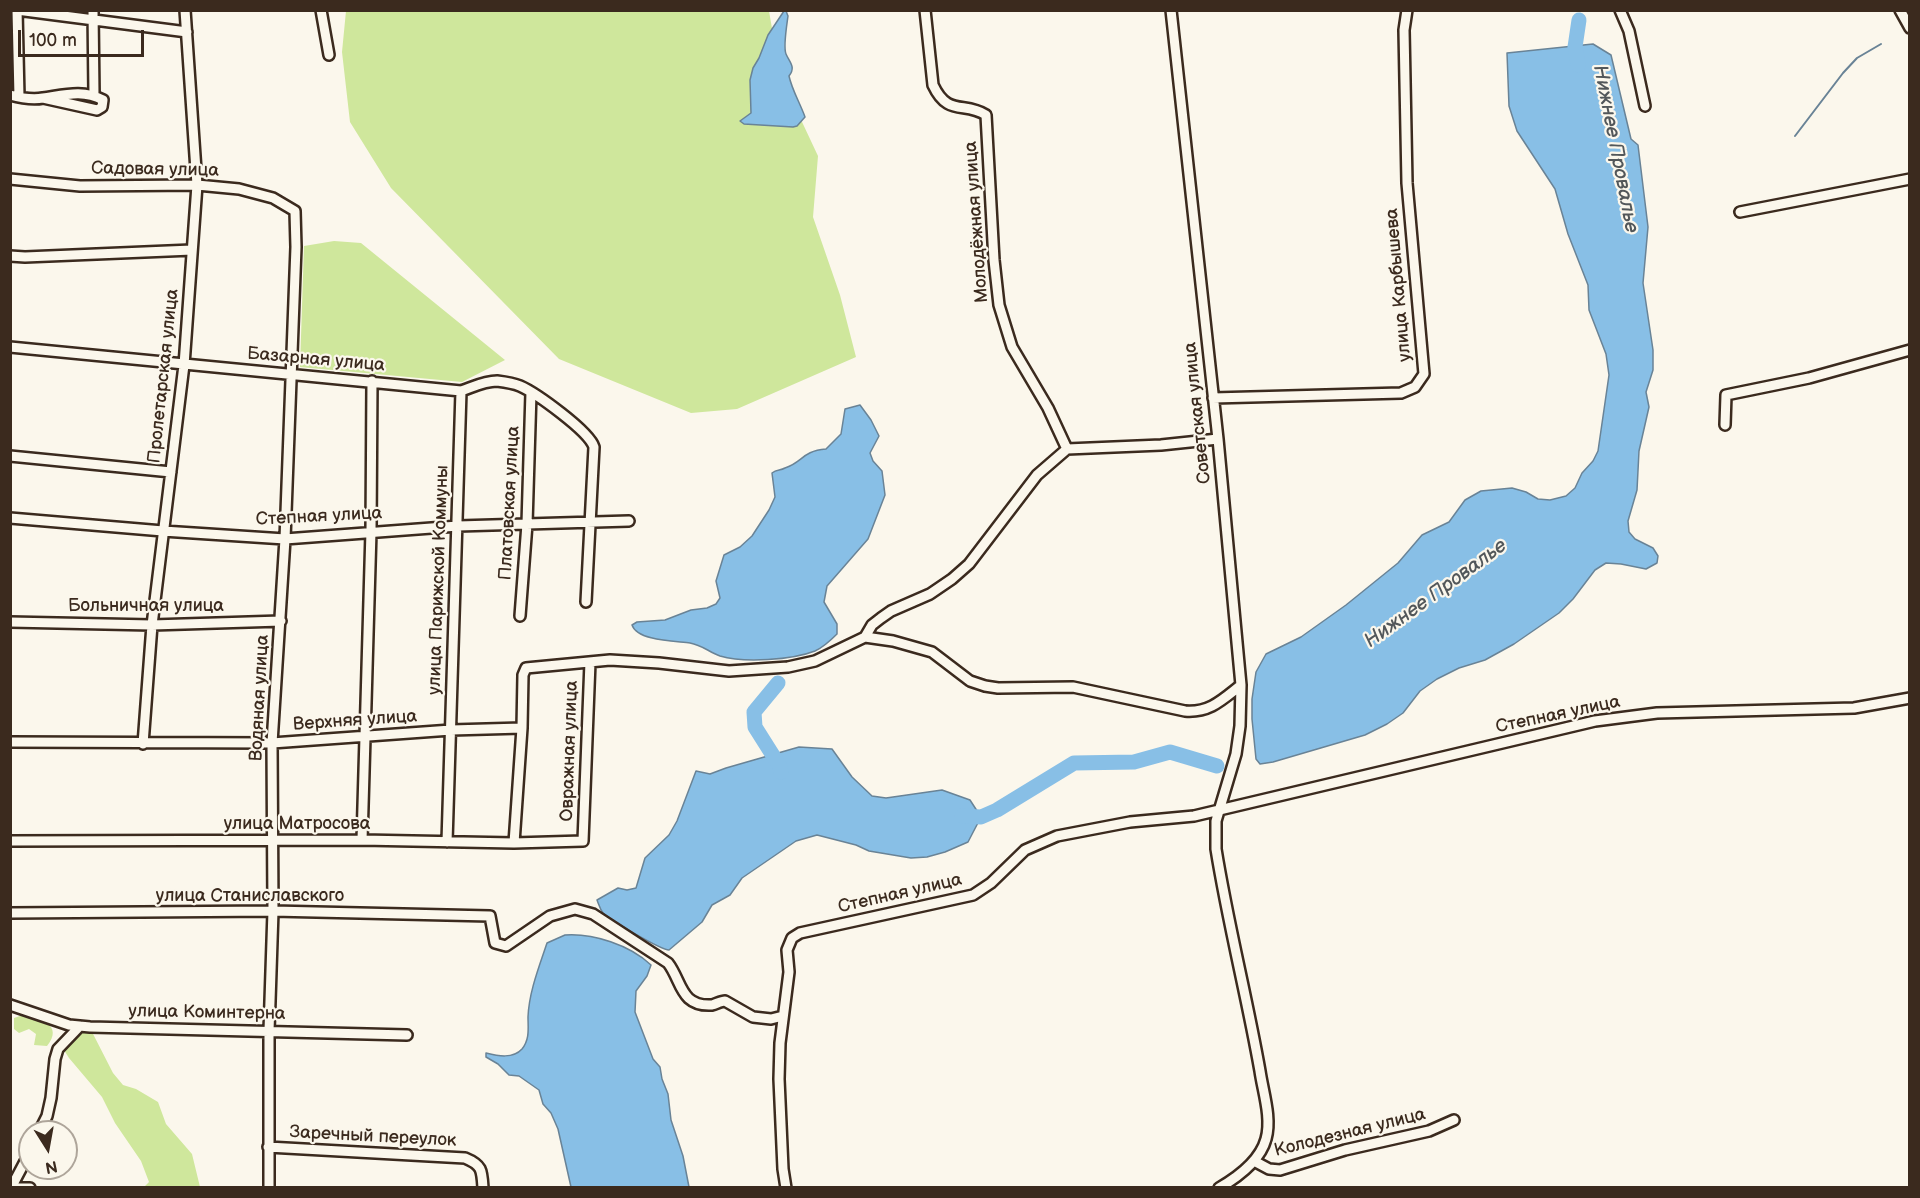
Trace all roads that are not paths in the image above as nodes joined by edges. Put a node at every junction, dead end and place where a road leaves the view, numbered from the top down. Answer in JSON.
{"nodes":[{"id":1,"x":18,"y":10,"type":"edge"},
{"id":2,"x":185,"y":10,"type":"edge"},
{"id":3,"x":321,"y":10,"type":"edge"},
{"id":4,"x":925,"y":10,"type":"edge"},
{"id":5,"x":1171,"y":10,"type":"edge"},
{"id":6,"x":1407,"y":10,"type":"edge"},
{"id":7,"x":1620,"y":10,"type":"edge"},
{"id":8,"x":1900,"y":10,"type":"edge"},
{"id":9,"x":93,"y":15,"type":"edge"},
{"id":10,"x":1910,"y":28,"type":"edge"},
{"id":11,"x":187,"y":32,"type":"junction"},
{"id":12,"x":329,"y":56,"type":"dead end"},
{"id":13,"x":94,"y":95,"type":"junction"},
{"id":14,"x":15,"y":96,"type":"edge"},
{"id":15,"x":43,"y":98,"type":"junction"},
{"id":16,"x":1645,"y":106,"type":"dead end"},
{"id":17,"x":10,"y":179,"type":"edge"},
{"id":18,"x":1910,"y":179,"type":"edge"},
{"id":19,"x":197,"y":184,"type":"junction"},
{"id":20,"x":295,"y":211,"type":"joint"},
{"id":21,"x":1740,"y":212,"type":"dead end"},
{"id":22,"x":192,"y":250,"type":"junction"},
{"id":23,"x":10,"y":256,"type":"edge"},
{"id":24,"x":10,"y":347,"type":"edge"},
{"id":25,"x":1910,"y":350,"type":"edge"},
{"id":26,"x":184,"y":365,"type":"junction"},
{"id":27,"x":291,"y":375,"type":"junction"},
{"id":28,"x":372,"y":381,"type":"junction"},
{"id":29,"x":461,"y":391,"type":"junction"},
{"id":30,"x":531,"y":392,"type":"junction"},
{"id":31,"x":1213,"y":398,"type":"junction"},
{"id":32,"x":1725,"y":425,"type":"dead end"},
{"id":33,"x":1218,"y":438,"type":"junction"},
{"id":34,"x":1067,"y":449,"type":"junction"},
{"id":35,"x":10,"y":456,"type":"edge"},
{"id":36,"x":171,"y":472,"type":"junction"},
{"id":37,"x":10,"y":518,"type":"edge"},
{"id":38,"x":629,"y":521,"type":"dead end"},
{"id":39,"x":590,"y":523,"type":"junction"},
{"id":40,"x":527,"y":524,"type":"junction"},
{"id":41,"x":458,"y":526,"type":"junction"},
{"id":42,"x":163,"y":531,"type":"junction"},
{"id":43,"x":371,"y":531,"type":"junction"},
{"id":44,"x":285,"y":539,"type":"junction"},
{"id":45,"x":586,"y":602,"type":"dead end"},
{"id":46,"x":520,"y":616,"type":"dead end"},
{"id":47,"x":281,"y":621,"type":"junction"},
{"id":48,"x":10,"y":622,"type":"edge"},
{"id":49,"x":152,"y":624,"type":"junction"},
{"id":50,"x":865,"y":637,"type":"junction"},
{"id":51,"x":590,"y":662,"type":"junction"},
{"id":52,"x":1241,"y":685,"type":"junction"},
{"id":53,"x":1910,"y":698,"type":"edge"},
{"id":54,"x":522,"y":728,"type":"junction"},
{"id":55,"x":451,"y":730,"type":"junction"},
{"id":56,"x":363,"y":738,"type":"junction"},
{"id":57,"x":10,"y":742,"type":"edge"},
{"id":58,"x":272,"y":743,"type":"junction"},
{"id":59,"x":143,"y":744,"type":"junction"},
{"id":60,"x":1219,"y":810,"type":"junction"},
{"id":61,"x":273,"y":840,"type":"junction"},
{"id":62,"x":362,"y":840,"type":"junction"},
{"id":63,"x":10,"y":841,"type":"edge"},
{"id":64,"x":447,"y":842,"type":"junction"},
{"id":65,"x":583,"y":842,"type":"joint"},
{"id":66,"x":514,"y":843,"type":"junction"},
{"id":67,"x":273,"y":911,"type":"junction"},
{"id":68,"x":10,"y":914,"type":"edge"},
{"id":69,"x":10,"y":1005,"type":"edge"},
{"id":70,"x":783,"y":1016,"type":"junction"},
{"id":71,"x":80,"y":1026,"type":"junction"},
{"id":72,"x":269,"y":1031,"type":"junction"},
{"id":73,"x":407,"y":1035,"type":"dead end"},
{"id":74,"x":45,"y":1120,"type":"edge"},
{"id":75,"x":1454,"y":1120,"type":"dead end"},
{"id":76,"x":268,"y":1147,"type":"junction"},
{"id":77,"x":1254,"y":1161,"type":"junction"},
{"id":78,"x":17,"y":1188,"type":"edge"},
{"id":79,"x":30,"y":1188,"type":"edge"},
{"id":80,"x":269,"y":1188,"type":"edge"},
{"id":81,"x":483,"y":1188,"type":"edge"},
{"id":82,"x":786,"y":1188,"type":"edge"},
{"id":83,"x":1219,"y":1188,"type":"edge"}],
"edges":[{"from":1,"to":9,"type":"street"},
{"from":1,"to":14,"type":"street"},
{"from":2,"to":11,"type":"street","name":"Пролетарская улица"},
{"from":3,"to":12,"type":"street"},
{"from":4,"to":34,"type":"street","name":"Молодёжная улица"},
{"from":5,"to":31,"type":"street","name":"Советская улица"},
{"from":6,"to":31,"type":"street","name":"улица Карбышева"},
{"from":7,"to":16,"type":"street"},
{"from":8,"to":10,"type":"street"},
{"from":9,"to":11,"type":"street"},
{"from":9,"to":13,"type":"street"},
{"from":11,"to":19,"type":"street","name":"Пролетарская улица"},
{"from":13,"to":15,"type":"street"},
{"from":13,"to":15,"type":"street"},
{"from":14,"to":15,"type":"street"},
{"from":17,"to":19,"type":"street","name":"Садовая улица"},
{"from":18,"to":21,"type":"street"},
{"from":19,"to":20,"type":"street","name":"Садовая улица"},
{"from":19,"to":22,"type":"street","name":"Пролетарская улица"},
{"from":20,"to":27,"type":"street","name":"Водяная улица"},
{"from":22,"to":23,"type":"street"},
{"from":22,"to":26,"type":"street","name":"Пролетарская улица"},
{"from":24,"to":26,"type":"street","name":"Базарная улица"},
{"from":25,"to":32,"type":"street"},
{"from":26,"to":27,"type":"street","name":"Базарная улица"},
{"from":26,"to":36,"type":"street","name":"Пролетарская улица"},
{"from":27,"to":28,"type":"street","name":"Базарная улица"},
{"from":27,"to":44,"type":"street","name":"Водяная улица"},
{"from":28,"to":29,"type":"street","name":"Базарная улица"},
{"from":28,"to":43,"type":"street"},
{"from":29,"to":30,"type":"street","name":"Базарная улица"},
{"from":29,"to":41,"type":"street","name":"улица Парижской Коммуны"},
{"from":30,"to":39,"type":"street","name":"Базарная улица"},
{"from":30,"to":40,"type":"street","name":"Платовская улица"},
{"from":31,"to":33,"type":"street","name":"Советская улица"},
{"from":33,"to":34,"type":"street"},
{"from":33,"to":52,"type":"street","name":"Советская улица"},
{"from":34,"to":50,"type":"street"},
{"from":35,"to":36,"type":"street"},
{"from":36,"to":42,"type":"street","name":"Пролетарская улица"},
{"from":37,"to":42,"type":"street","name":"Степная улица"},
{"from":38,"to":39,"type":"street","name":"Степная улица"},
{"from":39,"to":40,"type":"street","name":"Степная улица"},
{"from":39,"to":45,"type":"street"},
{"from":40,"to":41,"type":"street","name":"Степная улица"},
{"from":40,"to":46,"type":"street","name":"Платовская улица"},
{"from":41,"to":43,"type":"street","name":"Степная улица"},
{"from":41,"to":55,"type":"street","name":"улица Парижской Коммуны"},
{"from":42,"to":44,"type":"street","name":"Степная улица"},
{"from":42,"to":49,"type":"street","name":"Пролетарская улица"},
{"from":43,"to":44,"type":"street","name":"Степная улица"},
{"from":43,"to":56,"type":"street"},
{"from":44,"to":47,"type":"street","name":"Водяная улица"},
{"from":47,"to":49,"type":"street","name":"Больничная улица"},
{"from":47,"to":58,"type":"street","name":"Водяная улица"},
{"from":48,"to":49,"type":"street","name":"Больничная улица"},
{"from":49,"to":59,"type":"street","name":"Пролетарская улица"},
{"from":50,"to":51,"type":"street"},
{"from":50,"to":52,"type":"street"},
{"from":51,"to":54,"type":"street"},
{"from":51,"to":65,"type":"street","name":"Овражная улица"},
{"from":52,"to":60,"type":"street","name":"Советская улица"},
{"from":53,"to":60,"type":"street","name":"Степная улица"},
{"from":54,"to":55,"type":"street","name":"Верхняя улица"},
{"from":54,"to":66,"type":"street"},
{"from":55,"to":56,"type":"street","name":"Верхняя улица"},
{"from":55,"to":64,"type":"street","name":"улица Парижской Коммуны"},
{"from":56,"to":58,"type":"street","name":"Верхняя улица"},
{"from":56,"to":62,"type":"street"},
{"from":57,"to":59,"type":"street","name":"Верхняя улица"},
{"from":58,"to":59,"type":"street","name":"Верхняя улица"},
{"from":58,"to":61,"type":"street","name":"Водяная улица"},
{"from":60,"to":70,"type":"street","name":"Степная улица"},
{"from":60,"to":77,"type":"street"},
{"from":61,"to":62,"type":"street","name":"улица Матросова"},
{"from":61,"to":63,"type":"street","name":"улица Матросова"},
{"from":61,"to":67,"type":"street","name":"Водяная улица"},
{"from":62,"to":64,"type":"street","name":"улица Матросова"},
{"from":64,"to":66,"type":"street","name":"улица Матросова"},
{"from":65,"to":66,"type":"street","name":"улица Матросова"},
{"from":67,"to":68,"type":"street","name":"улица Станиславского"},
{"from":67,"to":70,"type":"street","name":"улица Станиславского"},
{"from":67,"to":72,"type":"street","name":"Водяная улица"},
{"from":69,"to":71,"type":"street","name":"улица Коминтерна"},
{"from":70,"to":82,"type":"street"},
{"from":71,"to":72,"type":"street","name":"улица Коминтерна"},
{"from":71,"to":74,"type":"street"},
{"from":72,"to":73,"type":"street","name":"улица Коминтерна"},
{"from":72,"to":76,"type":"street","name":"Водяная улица"},
{"from":75,"to":77,"type":"street","name":"Колодезная улица"},
{"from":76,"to":80,"type":"street","name":"Водяная улица"},
{"from":76,"to":81,"type":"street","name":"Заречный переулок"},
{"from":77,"to":83,"type":"street"},
{"from":78,"to":79,"type":"street"}]}
